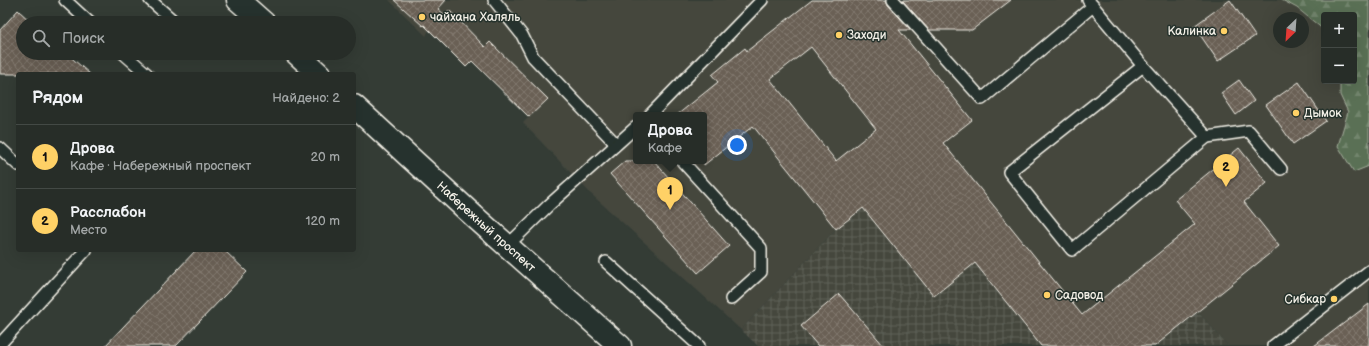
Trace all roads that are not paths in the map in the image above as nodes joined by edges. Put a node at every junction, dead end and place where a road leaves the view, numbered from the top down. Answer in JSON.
{"nodes":[{"id":1,"x":65,"y":0,"type":"edge"},
{"id":2,"x":150,"y":0,"type":"edge"},
{"id":3,"x":238,"y":0,"type":"edge"},
{"id":4,"x":494,"y":0,"type":"edge"},
{"id":5,"x":762,"y":0,"type":"edge"},
{"id":6,"x":893,"y":0,"type":"edge"},
{"id":7,"x":1091,"y":3,"type":"edge"},
{"id":8,"x":82,"y":16,"type":"edge"},
{"id":9,"x":168,"y":16,"type":"edge"},
{"id":10,"x":256,"y":16,"type":"edge"},
{"id":11,"x":131,"y":60,"type":"edge"},
{"id":12,"x":304,"y":60,"type":"edge"},
{"id":13,"x":1143,"y":66,"type":"junction"},
{"id":14,"x":144,"y":72,"type":"edge"},
{"id":15,"x":317,"y":72,"type":"edge"},
{"id":16,"x":356,"y":108,"type":"edge"},
{"id":17,"x":653,"y":112,"type":"edge"},
{"id":18,"x":633,"y":130,"type":"edge"},
{"id":19,"x":1207,"y":137,"type":"junction"},
{"id":20,"x":616,"y":144,"type":"junction"},
{"id":21,"x":0,"y":148,"type":"edge"},
{"id":22,"x":16,"y":163,"type":"edge"},
{"id":23,"x":685,"y":164,"type":"edge"},
{"id":24,"x":1281,"y":169,"type":"dead end"},
{"id":25,"x":508,"y":246,"type":"junction"},
{"id":26,"x":84,"y":252,"type":"edge"},
{"id":27,"x":606,"y":262,"type":"dead end"},
{"id":28,"x":1369,"y":271,"type":"edge"},
{"id":29,"x":731,"y":300,"type":"dead end"},
{"id":30,"x":0,"y":344,"type":"edge"},
{"id":31,"x":620,"y":346,"type":"edge"},
{"id":32,"x":699,"y":346,"type":"edge"},
{"id":33,"x":1273,"y":346,"type":"edge"}],
"edges":[{"from":1,"to":8,"type":"lane"},
{"from":2,"to":9,"type":"lane"},
{"from":3,"to":10,"type":"main road"},
{"from":4,"to":20,"type":"lane"},
{"from":5,"to":17,"type":"lane"},
{"from":6,"to":7,"type":"lane"},
{"from":7,"to":13,"type":"lane"},
{"from":11,"to":14,"type":"lane"},
{"from":12,"to":15,"type":"main road"},
{"from":13,"to":19,"type":"lane"},
{"from":13,"to":19,"type":"lane"},
{"from":16,"to":25,"type":"main road","name":"Набережный проспект"},
{"from":18,"to":20,"type":"lane"},
{"from":19,"to":24,"type":"lane"},
{"from":20,"to":25,"type":"lane"},
{"from":21,"to":22,"type":"lane"},
{"from":23,"to":29,"type":"lane"},
{"from":25,"to":31,"type":"main road","name":"Набережный проспект"},
{"from":26,"to":30,"type":"lane"},
{"from":27,"to":32,"type":"lane"},
{"from":28,"to":33,"type":"lane"}]}
